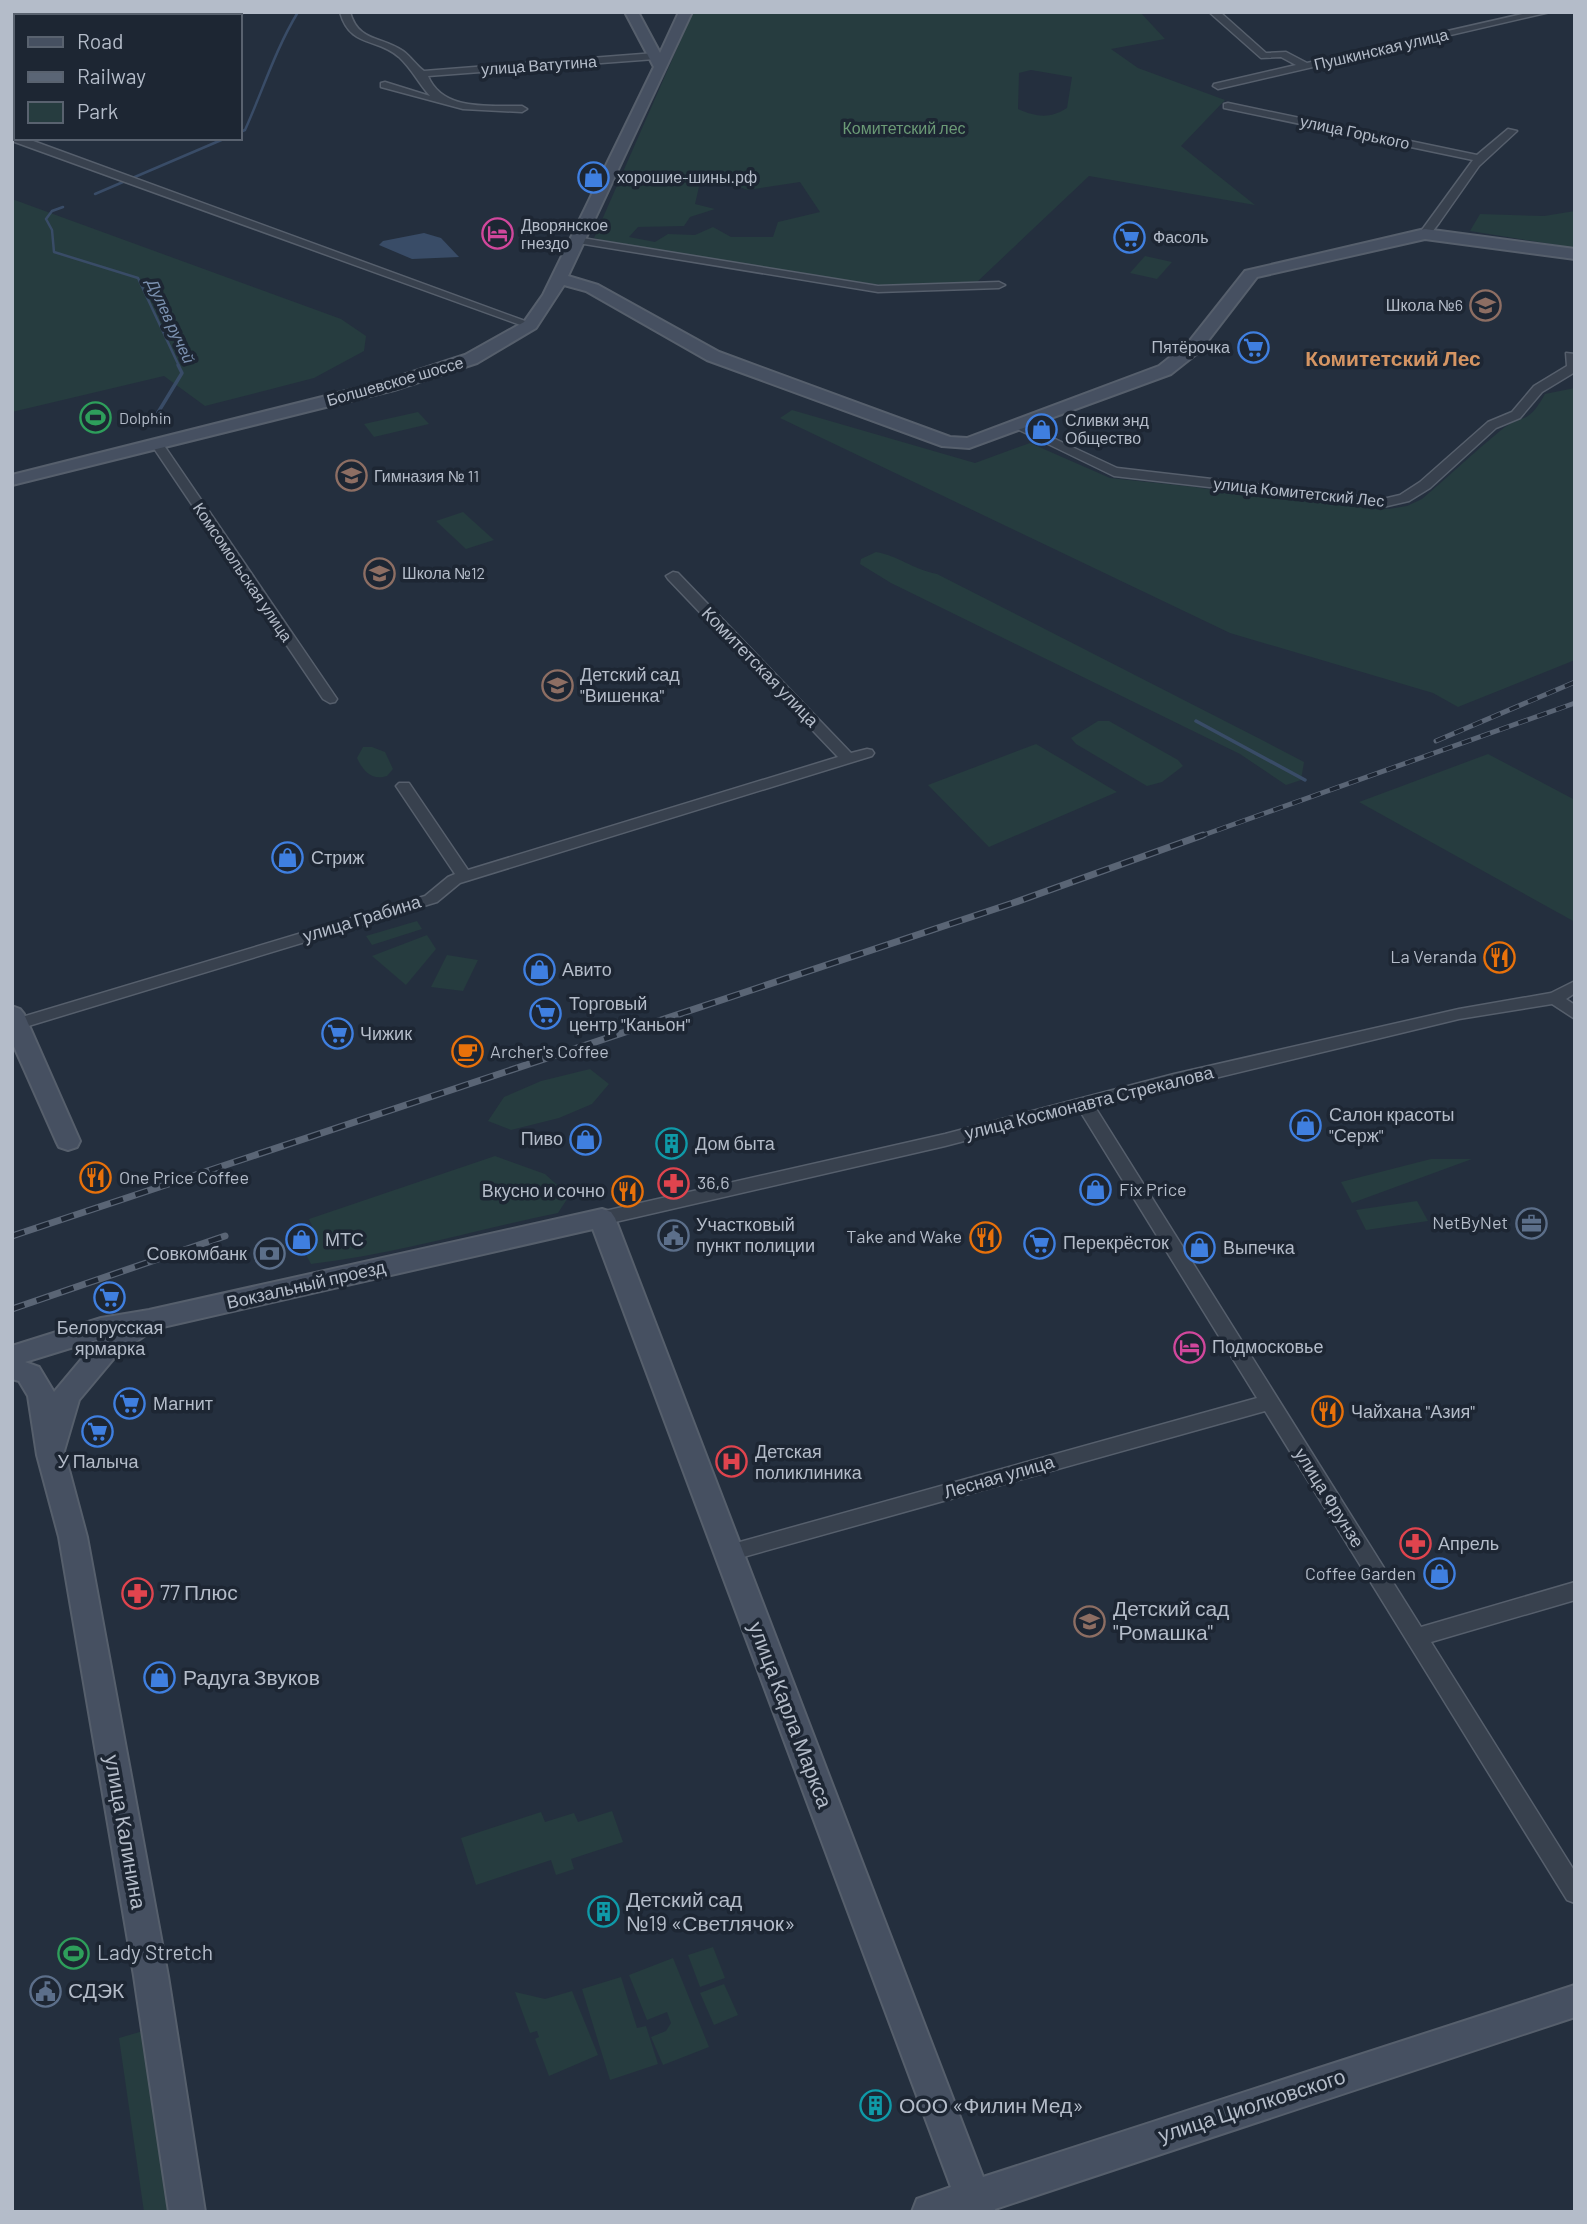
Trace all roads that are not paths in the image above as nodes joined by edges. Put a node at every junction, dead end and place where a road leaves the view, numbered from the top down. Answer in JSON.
{"nodes":[{"id":1,"x":345,"y":12,"type":"edge"},
{"id":2,"x":631,"y":12,"type":"edge"},
{"id":3,"x":686,"y":12,"type":"edge"},
{"id":4,"x":1214,"y":12,"type":"edge"},
{"id":5,"x":1545,"y":12,"type":"edge"},
{"id":6,"x":672,"y":41,"type":"junction"},
{"id":7,"x":654,"y":55,"type":"junction"},
{"id":8,"x":1304,"y":66,"type":"junction"},
{"id":9,"x":422,"y":74,"type":"junction"},
{"id":10,"x":385,"y":85,"type":"dead end"},
{"id":11,"x":1217,"y":86,"type":"dead end"},
{"id":12,"x":447,"y":104,"type":"junction"},
{"id":13,"x":1228,"y":106,"type":"dead end"},
{"id":14,"x":522,"y":109,"type":"dead end"},
{"id":15,"x":1512,"y":131,"type":"dead end"},
{"id":16,"x":20,"y":140,"type":"edge"},
{"id":17,"x":1482,"y":159,"type":"junction"},
{"id":18,"x":1424,"y":234,"type":"junction"},
{"id":19,"x":576,"y":240,"type":"junction"},
{"id":20,"x":1575,"y":254,"type":"edge"},
{"id":21,"x":558,"y":279,"type":"junction"},
{"id":22,"x":999,"y":285,"type":"dead end"},
{"id":23,"x":530,"y":325,"type":"junction"},
{"id":24,"x":1570,"y":356,"type":"dead end"},
{"id":25,"x":1019,"y":426,"type":"junction"},
{"id":26,"x":157,"y":444,"type":"junction"},
{"id":27,"x":12,"y":480,"type":"edge"},
{"id":28,"x":673,"y":576,"type":"dead end"},
{"id":29,"x":330,"y":699,"type":"dead end"},
{"id":30,"x":867,"y":753,"type":"dead end"},
{"id":31,"x":846,"y":758,"type":"junction"},
{"id":32,"x":404,"y":786,"type":"dead end"},
{"id":33,"x":465,"y":877,"type":"junction"},
{"id":34,"x":1575,"y":986,"type":"edge"},
{"id":35,"x":1555,"y":998,"type":"junction"},
{"id":36,"x":1575,"y":1014,"type":"edge"},
{"id":37,"x":14,"y":1022,"type":"edge"},
{"id":38,"x":1084,"y":1103,"type":"junction"},
{"id":39,"x":68,"y":1141,"type":"dead end"},
{"id":40,"x":602,"y":1218,"type":"junction"},
{"id":41,"x":103,"y":1339,"type":"junction"},
{"id":42,"x":12,"y":1356,"type":"edge"},
{"id":43,"x":12,"y":1368,"type":"edge"},
{"id":44,"x":1269,"y":1402,"type":"junction"},
{"id":45,"x":51,"y":1455,"type":"junction"},
{"id":46,"x":729,"y":1553,"type":"junction"},
{"id":47,"x":1575,"y":1591,"type":"edge"},
{"id":48,"x":1416,"y":1638,"type":"junction"},
{"id":49,"x":1575,"y":1893,"type":"edge"},
{"id":50,"x":1575,"y":2001,"type":"edge"},
{"id":51,"x":975,"y":2205,"type":"edge"},
{"id":52,"x":187,"y":2212,"type":"edge"},
{"id":53,"x":930,"y":2212,"type":"edge"}],
"edges":[{"from":1,"to":9,"type":"street"},
{"from":2,"to":7,"type":"street"},
{"from":3,"to":6,"type":"street","name":"Болшевское шоссе"},
{"from":4,"to":8,"type":"street"},
{"from":5,"to":8,"type":"street","name":"Пушкинская улица"},
{"from":6,"to":7,"type":"street","name":"Болшевское шоссе"},
{"from":6,"to":7,"type":"street"},
{"from":7,"to":9,"type":"street","name":"улица Ватутина"},
{"from":7,"to":19,"type":"street","name":"Болшевское шоссе"},
{"from":8,"to":11,"type":"street","name":"Пушкинская улица"},
{"from":9,"to":12,"type":"street"},
{"from":10,"to":12,"type":"street"},
{"from":12,"to":14,"type":"street"},
{"from":13,"to":17,"type":"street","name":"улица Горького"},
{"from":15,"to":17,"type":"street"},
{"from":16,"to":23,"type":"street"},
{"from":17,"to":18,"type":"street"},
{"from":18,"to":20,"type":"street"},
{"from":18,"to":25,"type":"street"},
{"from":19,"to":21,"type":"street","name":"Болшевское шоссе"},
{"from":19,"to":22,"type":"street"},
{"from":21,"to":23,"type":"street","name":"Болшевское шоссе"},
{"from":21,"to":25,"type":"street"},
{"from":23,"to":26,"type":"street","name":"Болшевское шоссе"},
{"from":24,"to":25,"type":"street","name":"улица Комитетский Лес"},
{"from":26,"to":27,"type":"street","name":"Болшевское шоссе"},
{"from":26,"to":29,"type":"street","name":"Комсомольская улица"},
{"from":28,"to":31,"type":"street","name":"Комитетская улица"},
{"from":30,"to":31,"type":"street","name":"улица Грабина"},
{"from":31,"to":33,"type":"street","name":"улица Грабина"},
{"from":32,"to":33,"type":"street"},
{"from":33,"to":37,"type":"street","name":"улица Грабина"},
{"from":34,"to":35,"type":"street","name":"улица Космонавта Стрекалова"},
{"from":35,"to":36,"type":"street"},
{"from":35,"to":38,"type":"street","name":"улица Космонавта Стрекалова"},
{"from":37,"to":39,"type":"street"},
{"from":38,"to":40,"type":"street","name":"улица Космонавта Стрекалова"},
{"from":38,"to":44,"type":"street","name":"улица Фрунзе"},
{"from":40,"to":41,"type":"street","name":"Вокзальный проезд"},
{"from":40,"to":46,"type":"street","name":"улица Карла Маркса"},
{"from":41,"to":42,"type":"street"},
{"from":41,"to":45,"type":"street"},
{"from":43,"to":45,"type":"street","name":"улица Калинина"},
{"from":44,"to":46,"type":"street","name":"Лесная улица"},
{"from":44,"to":48,"type":"street","name":"улица Фрунзе"},
{"from":45,"to":52,"type":"street","name":"улица Калинина"},
{"from":46,"to":51,"type":"street","name":"улица Карла Маркса"},
{"from":47,"to":48,"type":"street"},
{"from":48,"to":49,"type":"street","name":"улица Фрунзе"},
{"from":50,"to":51,"type":"street","name":"улица Циолковского"},
{"from":51,"to":53,"type":"street","name":"улица Циолковского"}]}
